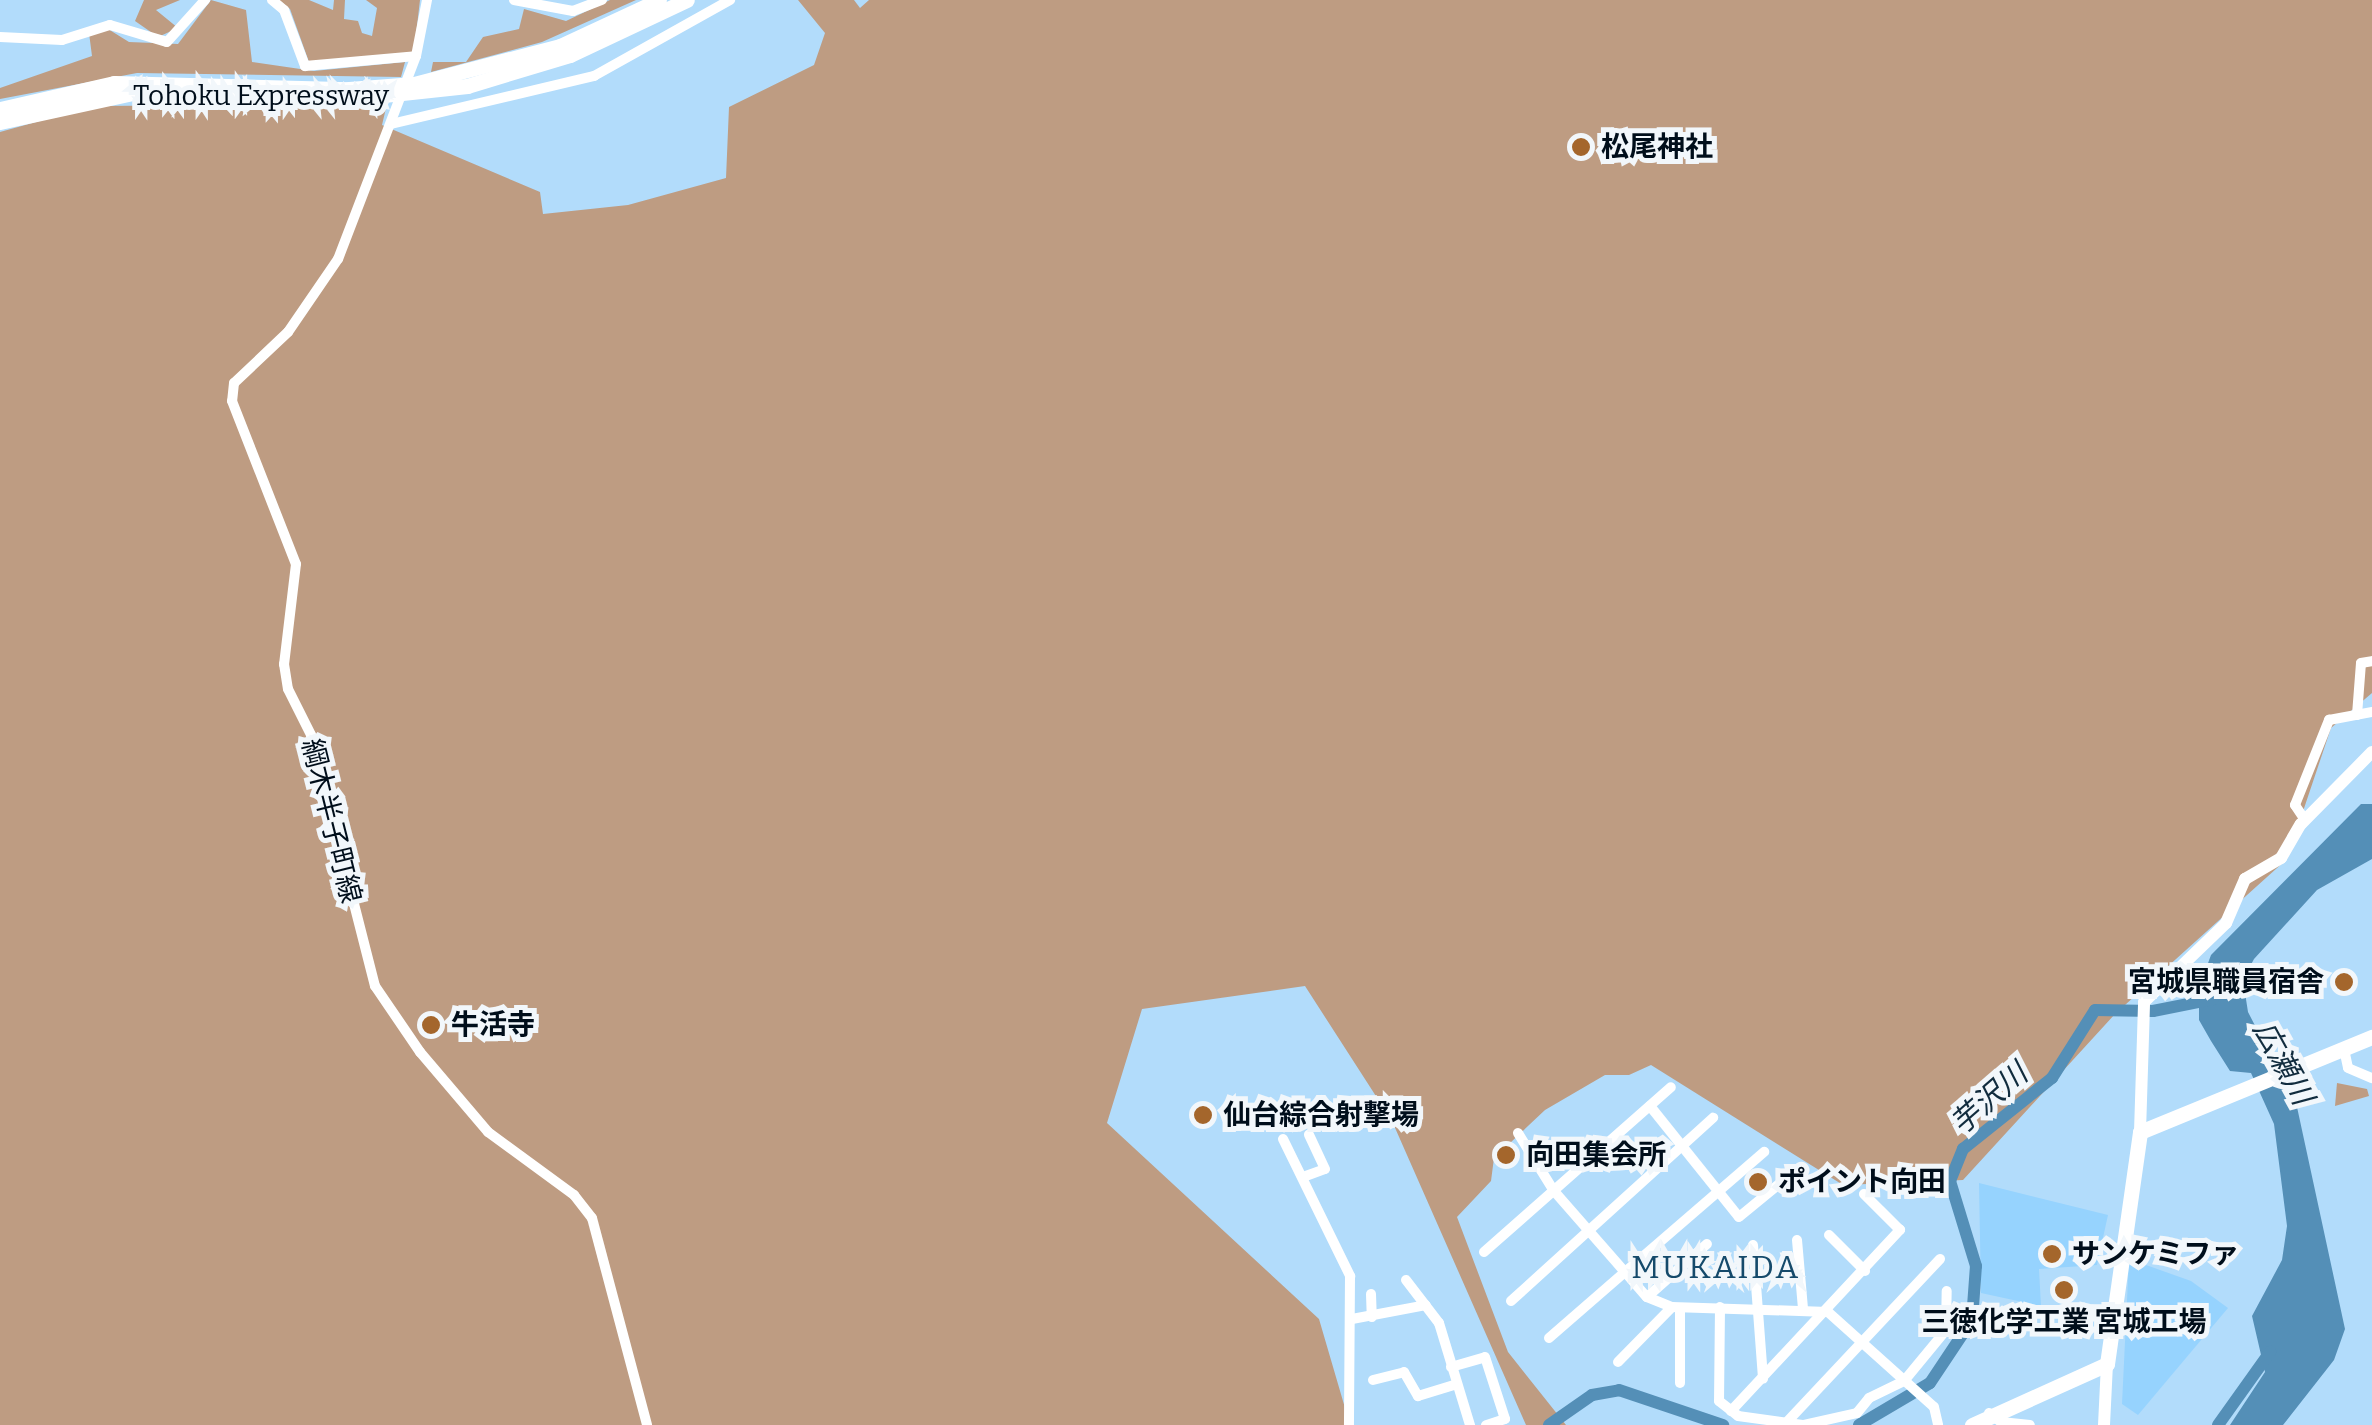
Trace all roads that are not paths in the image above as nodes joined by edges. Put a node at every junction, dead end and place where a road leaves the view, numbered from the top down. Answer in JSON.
{"nodes":[{"id":1,"x":205,"y":0,"type":"edge"},
{"id":2,"x":272,"y":0,"type":"edge"},
{"id":3,"x":427,"y":0,"type":"edge"},
{"id":4,"x":514,"y":0,"type":"edge"},
{"id":5,"x":602,"y":0,"type":"edge"},
{"id":6,"x":659,"y":0,"type":"edge"},
{"id":7,"x":686,"y":0,"type":"edge"},
{"id":8,"x":730,"y":0,"type":"edge"},
{"id":9,"x":0,"y":37,"type":"edge"},
{"id":10,"x":415,"y":59,"type":"junction"},
{"id":11,"x":0,"y":109,"type":"edge"},
{"id":12,"x":393,"y":121,"type":"junction"},
{"id":13,"x":0,"y":122,"type":"edge"},
{"id":14,"x":2372,"y":661,"type":"edge"},
{"id":15,"x":2372,"y":712,"type":"edge"},
{"id":16,"x":2357,"y":715,"type":"junction"},
{"id":17,"x":2372,"y":752,"type":"edge"},
{"id":18,"x":2305,"y":820,"type":"junction"},
{"id":19,"x":2372,"y":1036,"type":"edge"},
{"id":20,"x":2344,"y":1048,"type":"junction"},
{"id":21,"x":2372,"y":1078,"type":"edge"},
{"id":22,"x":1671,"y":1088,"type":"dead end"},
{"id":23,"x":1650,"y":1106,"type":"junction"},
{"id":24,"x":1713,"y":1118,"type":"dead end"},
{"id":25,"x":2140,"y":1132,"type":"junction"},
{"id":26,"x":1518,"y":1133,"type":"dead end"},
{"id":27,"x":1310,"y":1134,"type":"dead end"},
{"id":28,"x":1282,"y":1139,"type":"dead end"},
{"id":29,"x":1684,"y":1145,"type":"junction"},
{"id":30,"x":1764,"y":1152,"type":"dead end"},
{"id":31,"x":1789,"y":1176,"type":"dead end"},
{"id":32,"x":1303,"y":1178,"type":"junction"},
{"id":33,"x":1554,"y":1191,"type":"junction"},
{"id":34,"x":1718,"y":1192,"type":"junction"},
{"id":35,"x":1864,"y":1194,"type":"dead end"},
{"id":36,"x":1588,"y":1232,"type":"junction"},
{"id":37,"x":1828,"y":1236,"type":"dead end"},
{"id":38,"x":1798,"y":1240,"type":"dead end"},
{"id":39,"x":1707,"y":1244,"type":"dead end"},
{"id":40,"x":1753,"y":1245,"type":"dead end"},
{"id":41,"x":1484,"y":1252,"type":"dead end"},
{"id":42,"x":1940,"y":1259,"type":"dead end"},
{"id":43,"x":1865,"y":1270,"type":"junction"},
{"id":44,"x":1625,"y":1272,"type":"junction"},
{"id":45,"x":1406,"y":1280,"type":"dead end"},
{"id":46,"x":1947,"y":1291,"type":"dead end"},
{"id":47,"x":1371,"y":1294,"type":"dead end"},
{"id":48,"x":1647,"y":1297,"type":"junction"},
{"id":49,"x":1511,"y":1301,"type":"dead end"},
{"id":50,"x":1426,"y":1306,"type":"junction"},
{"id":51,"x":1720,"y":1307,"type":"junction"},
{"id":52,"x":1676,"y":1308,"type":"junction"},
{"id":53,"x":1760,"y":1308,"type":"junction"},
{"id":54,"x":1804,"y":1308,"type":"junction"},
{"id":55,"x":1828,"y":1312,"type":"junction"},
{"id":56,"x":1372,"y":1317,"type":"junction"},
{"id":57,"x":1352,"y":1319,"type":"junction"},
{"id":58,"x":1549,"y":1338,"type":"dead end"},
{"id":59,"x":1860,"y":1342,"type":"junction"},
{"id":60,"x":1618,"y":1362,"type":"dead end"},
{"id":61,"x":2106,"y":1364,"type":"junction"},
{"id":62,"x":1451,"y":1367,"type":"junction"},
{"id":63,"x":1763,"y":1378,"type":"junction"},
{"id":64,"x":1373,"y":1380,"type":"dead end"},
{"id":65,"x":1905,"y":1381,"type":"junction"},
{"id":66,"x":1680,"y":1383,"type":"dead end"},
{"id":67,"x":1457,"y":1384,"type":"junction"},
{"id":68,"x":1731,"y":1411,"type":"junction"},
{"id":69,"x":1989,"y":1412,"type":"junction"},
{"id":70,"x":1786,"y":1423,"type":"edge"},
{"id":71,"x":647,"y":1425,"type":"edge"},
{"id":72,"x":1349,"y":1425,"type":"edge"},
{"id":73,"x":1470,"y":1425,"type":"edge"},
{"id":74,"x":1486,"y":1425,"type":"edge"},
{"id":75,"x":1938,"y":1425,"type":"edge"},
{"id":76,"x":1972,"y":1425,"type":"edge"},
{"id":77,"x":2030,"y":1425,"type":"edge"},
{"id":78,"x":2104,"y":1425,"type":"edge"}],
"edges":[{"from":1,"to":9,"type":"street"},
{"from":2,"to":10,"type":"street"},
{"from":3,"to":10,"type":"street"},
{"from":4,"to":5,"type":"street"},
{"from":6,"to":11,"type":"highway","name":"Tohoku Expressway"},
{"from":7,"to":13,"type":"highway","name":"Tohoku Expressway"},
{"from":8,"to":12,"type":"street"},
{"from":10,"to":12,"type":"street"},
{"from":12,"to":71,"type":"street","name":"綱木半子町線"},
{"from":14,"to":16,"type":"street"},
{"from":15,"to":16,"type":"street"},
{"from":16,"to":18,"type":"street"},
{"from":17,"to":18,"type":"main road"},
{"from":18,"to":25,"type":"main road"},
{"from":19,"to":20,"type":"highway"},
{"from":20,"to":21,"type":"street"},
{"from":20,"to":25,"type":"highway"},
{"from":22,"to":23,"type":"street"},
{"from":23,"to":29,"type":"street"},
{"from":23,"to":33,"type":"street"},
{"from":24,"to":29,"type":"street"},
{"from":25,"to":61,"type":"highway"},
{"from":26,"to":33,"type":"street"},
{"from":27,"to":32,"type":"street"},
{"from":28,"to":32,"type":"street"},
{"from":29,"to":34,"type":"street"},
{"from":29,"to":36,"type":"street"},
{"from":30,"to":34,"type":"street"},
{"from":31,"to":34,"type":"street"},
{"from":32,"to":57,"type":"street"},
{"from":33,"to":36,"type":"street"},
{"from":33,"to":41,"type":"street"},
{"from":34,"to":44,"type":"street"},
{"from":35,"to":43,"type":"street"},
{"from":36,"to":44,"type":"street"},
{"from":36,"to":49,"type":"street"},
{"from":37,"to":43,"type":"street"},
{"from":38,"to":54,"type":"street"},
{"from":39,"to":48,"type":"street"},
{"from":40,"to":53,"type":"street"},
{"from":42,"to":59,"type":"street"},
{"from":43,"to":55,"type":"street"},
{"from":44,"to":48,"type":"street"},
{"from":44,"to":58,"type":"street"},
{"from":45,"to":50,"type":"street"},
{"from":46,"to":65,"type":"street"},
{"from":47,"to":56,"type":"street"},
{"from":48,"to":52,"type":"street"},
{"from":50,"to":56,"type":"street"},
{"from":50,"to":62,"type":"street"},
{"from":51,"to":52,"type":"street"},
{"from":51,"to":53,"type":"street"},
{"from":51,"to":68,"type":"street"},
{"from":52,"to":60,"type":"street"},
{"from":52,"to":66,"type":"street"},
{"from":53,"to":54,"type":"street"},
{"from":53,"to":63,"type":"street"},
{"from":54,"to":55,"type":"street"},
{"from":55,"to":59,"type":"street"},
{"from":55,"to":63,"type":"street"},
{"from":56,"to":57,"type":"street"},
{"from":57,"to":72,"type":"street"},
{"from":59,"to":65,"type":"street"},
{"from":59,"to":70,"type":"street"},
{"from":61,"to":69,"type":"highway"},
{"from":61,"to":78,"type":"main road"},
{"from":62,"to":67,"type":"street"},
{"from":62,"to":74,"type":"street"},
{"from":63,"to":68,"type":"street"},
{"from":64,"to":67,"type":"street"},
{"from":65,"to":70,"type":"street"},
{"from":65,"to":75,"type":"street"},
{"from":67,"to":73,"type":"street"},
{"from":68,"to":70,"type":"street"},
{"from":69,"to":76,"type":"highway"},
{"from":69,"to":77,"type":"street"}]}
